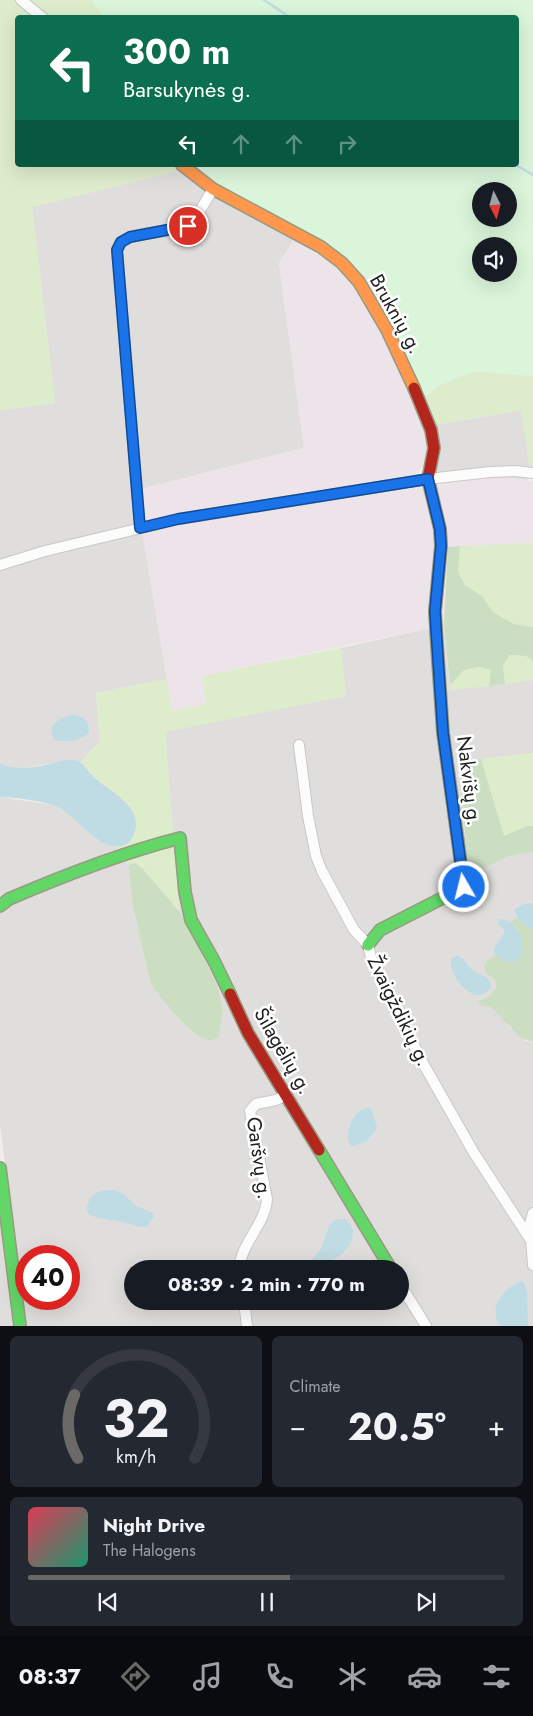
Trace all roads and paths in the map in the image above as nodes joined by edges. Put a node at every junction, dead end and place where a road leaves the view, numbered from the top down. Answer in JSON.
{"nodes":[{"id":1,"x":21,"y":0,"type":"edge"},
{"id":2,"x":39,"y":15,"type":"edge"},
{"id":3,"x":184,"y":167,"type":"edge"},
{"id":4,"x":213,"y":190,"type":"junction"},
{"id":5,"x":533,"y":473,"type":"edge"},
{"id":6,"x":428,"y":479,"type":"junction"},
{"id":7,"x":140,"y":528,"type":"junction"},
{"id":8,"x":0,"y":565,"type":"edge"},
{"id":9,"x":299,"y":745,"type":"dead end"},
{"id":10,"x":0,"y":906,"type":"edge"},
{"id":11,"x":368,"y":945,"type":"junction"},
{"id":12,"x":286,"y":1095,"type":"junction"},
{"id":13,"x":0,"y":1168,"type":"edge"},
{"id":14,"x":533,"y":1212,"type":"edge"},
{"id":15,"x":530,"y":1239,"type":"junction"},
{"id":16,"x":241,"y":1260,"type":"edge"},
{"id":17,"x":386,"y":1260,"type":"edge"},
{"id":18,"x":533,"y":1265,"type":"edge"},
{"id":19,"x":409,"y":1299,"type":"edge"},
{"id":20,"x":245,"y":1310,"type":"edge"},
{"id":21,"x":20,"y":1326,"type":"edge"},
{"id":22,"x":247,"y":1326,"type":"edge"},
{"id":23,"x":426,"y":1326,"type":"edge"}],
"edges":[{"from":1,"to":2,"type":"street"},
{"from":3,"to":4,"type":"street","name":"Bruknių g."},
{"from":4,"to":6,"type":"street","name":"Bruknių g."},
{"from":4,"to":7,"type":"street"},
{"from":5,"to":6,"type":"street"},
{"from":6,"to":7,"type":"street"},
{"from":6,"to":11,"type":"street","name":"Nakvišų g."},
{"from":7,"to":8,"type":"street"},
{"from":9,"to":11,"type":"street","name":"Žvaigždikių g."},
{"from":10,"to":12,"type":"street","name":"Šilagėlių g."},
{"from":11,"to":15,"type":"street","name":"Žvaigždikių g."},
{"from":12,"to":16,"type":"street","name":"Garšvų g."},
{"from":12,"to":17,"type":"street","name":"Šilagėlių g."},
{"from":13,"to":21,"type":"street"},
{"from":14,"to":15,"type":"street"},
{"from":15,"to":18,"type":"street","name":"Žvaigždikių g."},
{"from":19,"to":23,"type":"street"},
{"from":20,"to":22,"type":"street"}]}
